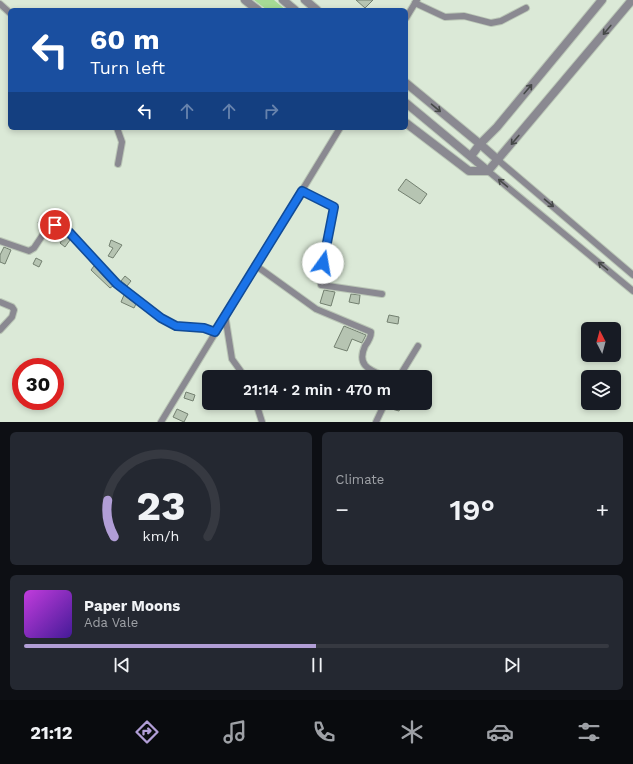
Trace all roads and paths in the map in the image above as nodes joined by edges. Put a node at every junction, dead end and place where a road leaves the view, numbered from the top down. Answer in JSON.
{"nodes":[{"id":1,"x":245,"y":0,"type":"edge"},
{"id":2,"x":283,"y":0,"type":"edge"},
{"id":3,"x":305,"y":0,"type":"edge"},
{"id":4,"x":602,"y":0,"type":"edge"},
{"id":5,"x":632,"y":0,"type":"edge"},
{"id":6,"x":416,"y":1,"type":"edge"},
{"id":7,"x":0,"y":4,"type":"edge"},
{"id":8,"x":255,"y":8,"type":"edge"},
{"id":9,"x":293,"y":8,"type":"edge"},
{"id":10,"x":315,"y":8,"type":"edge"},
{"id":11,"x":526,"y":8,"type":"dead end"},
{"id":12,"x":8,"y":11,"type":"edge"},
{"id":13,"x":408,"y":15,"type":"edge"},
{"id":14,"x":408,"y":86,"type":"edge"},
{"id":15,"x":408,"y":105,"type":"edge"},
{"id":16,"x":408,"y":125,"type":"edge"},
{"id":17,"x":118,"y":130,"type":"edge"},
{"id":18,"x":339,"y":130,"type":"edge"},
{"id":19,"x":480,"y":144,"type":"junction"},
{"id":20,"x":471,"y":156,"type":"junction"},
{"id":21,"x":498,"y":160,"type":"junction"},
{"id":22,"x":118,"y":164,"type":"dead end"},
{"id":23,"x":488,"y":171,"type":"junction"},
{"id":24,"x":302,"y":191,"type":"junction"},
{"id":25,"x":0,"y":241,"type":"edge"},
{"id":26,"x":255,"y":265,"type":"junction"},
{"id":27,"x":633,"y":275,"type":"edge"},
{"id":28,"x":633,"y":291,"type":"edge"},
{"id":29,"x":382,"y":294,"type":"dead end"},
{"id":30,"x":0,"y":302,"type":"edge"},
{"id":31,"x":225,"y":315,"type":"junction"},
{"id":32,"x":0,"y":330,"type":"edge"},
{"id":33,"x":215,"y":332,"type":"junction"},
{"id":34,"x":418,"y":346,"type":"dead end"},
{"id":35,"x":240,"y":370,"type":"edge"},
{"id":36,"x":371,"y":370,"type":"edge"},
{"id":37,"x":403,"y":370,"type":"edge"},
{"id":38,"x":258,"y":410,"type":"edge"},
{"id":39,"x":382,"y":410,"type":"edge"},
{"id":40,"x":161,"y":422,"type":"edge"},
{"id":41,"x":262,"y":422,"type":"edge"},
{"id":42,"x":376,"y":422,"type":"edge"}],
"edges":[{"from":1,"to":8,"type":"street"},
{"from":2,"to":9,"type":"street"},
{"from":3,"to":10,"type":"street"},
{"from":19,"to":4,"type":"street","one_way":true},
{"from":5,"to":21,"type":"street","one_way":true},
{"from":6,"to":11,"type":"street"},
{"from":6,"to":13,"type":"street"},
{"from":7,"to":12,"type":"street"},
{"from":14,"to":19,"type":"street","one_way":true},
{"from":15,"to":20,"type":"street"},
{"from":16,"to":23,"type":"street"},
{"from":17,"to":22,"type":"street"},
{"from":18,"to":24,"type":"street"},
{"from":19,"to":20,"type":"street"},
{"from":19,"to":21,"type":"street"},
{"from":20,"to":23,"type":"street"},
{"from":21,"to":23,"type":"street"},
{"from":21,"to":27,"type":"street","one_way":true},
{"from":28,"to":23,"type":"street","one_way":true},
{"from":24,"to":26,"type":"street"},
{"from":24,"to":29,"type":"street"},
{"from":25,"to":33,"type":"street"},
{"from":26,"to":31,"type":"street"},
{"from":26,"to":36,"type":"street"},
{"from":30,"to":32,"type":"street"},
{"from":31,"to":33,"type":"street"},
{"from":31,"to":35,"type":"street"},
{"from":33,"to":40,"type":"street"},
{"from":34,"to":37,"type":"street"},
{"from":38,"to":41,"type":"street"},
{"from":39,"to":42,"type":"street"}]}
